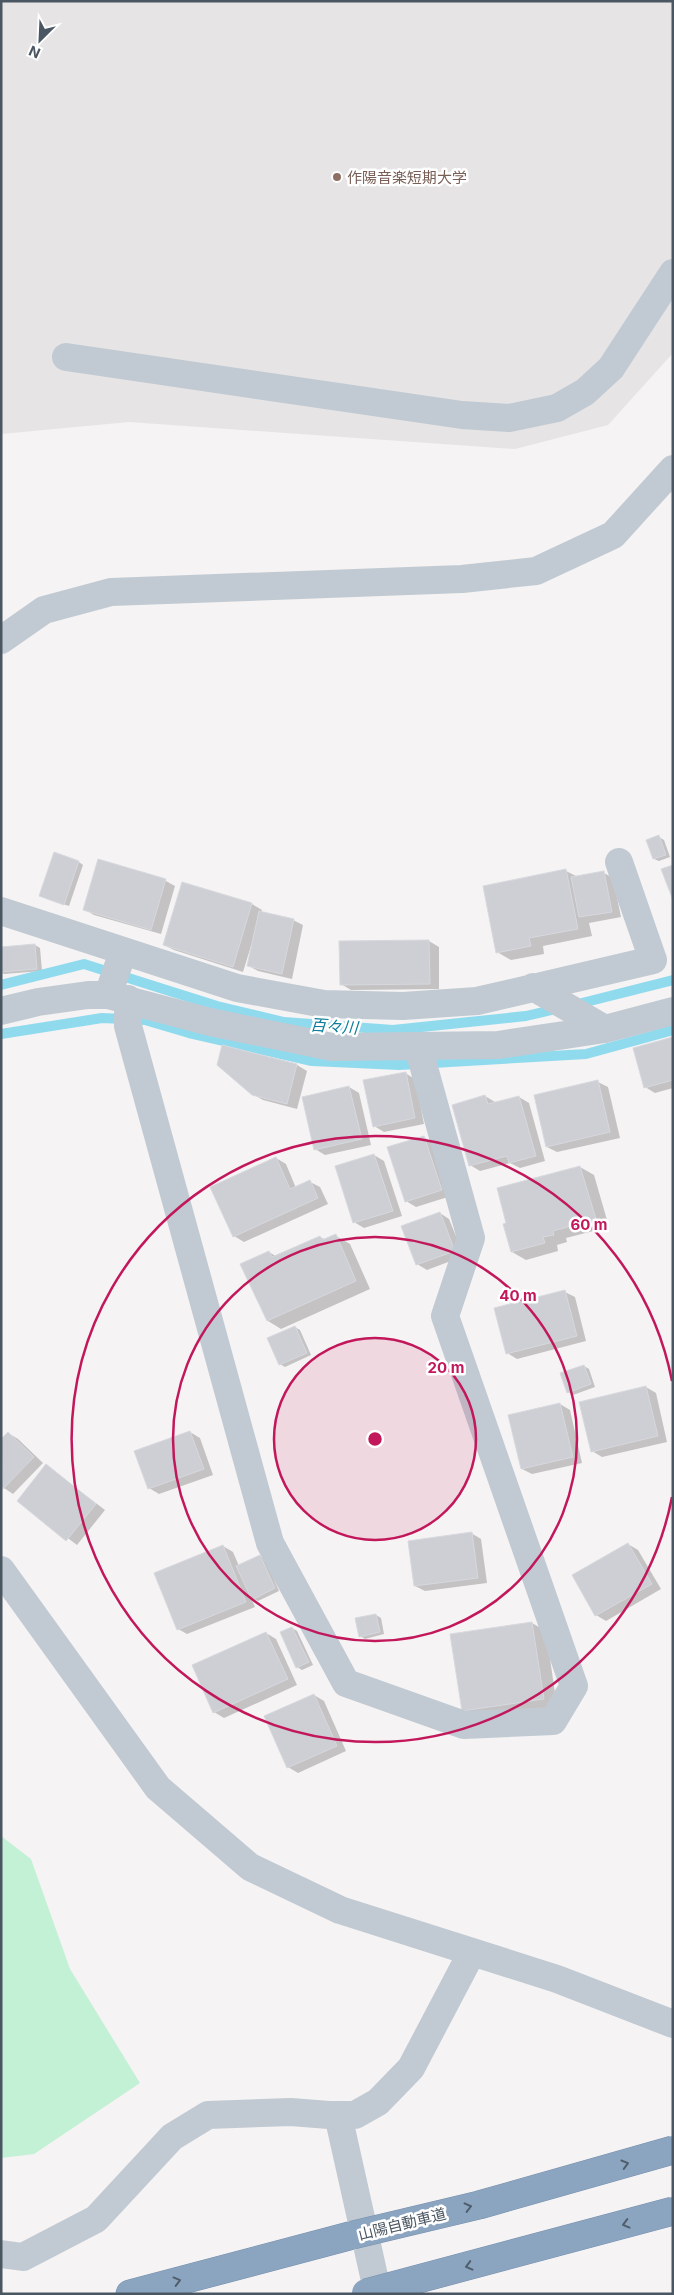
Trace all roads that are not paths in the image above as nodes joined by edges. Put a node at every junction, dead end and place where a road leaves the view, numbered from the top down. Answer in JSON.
{"nodes":[{"id":1,"x":673,"y":273,"type":"edge"},
{"id":2,"x":66,"y":358,"type":"dead end"},
{"id":3,"x":673,"y":469,"type":"edge"},
{"id":4,"x":1,"y":640,"type":"edge"},
{"id":5,"x":620,"y":862,"type":"dead end"},
{"id":6,"x":1,"y":911,"type":"edge"},
{"id":7,"x":663,"y":957,"type":"edge"},
{"id":8,"x":121,"y":990,"type":"junction"},
{"id":9,"x":538,"y":990,"type":"junction"},
{"id":10,"x":1,"y":1011,"type":"edge"},
{"id":11,"x":673,"y":1011,"type":"edge"},
{"id":12,"x":598,"y":1026,"type":"junction"},
{"id":13,"x":421,"y":1058,"type":"junction"},
{"id":14,"x":1,"y":1570,"type":"edge"},
{"id":15,"x":472,"y":1952,"type":"junction"},
{"id":16,"x":672,"y":2022,"type":"edge"},
{"id":17,"x":338,"y":2115,"type":"junction"},
{"id":18,"x":673,"y":2150,"type":"edge"},
{"id":19,"x":673,"y":2211,"type":"edge"},
{"id":20,"x":1,"y":2254,"type":"edge"},
{"id":21,"x":368,"y":2293,"type":"edge"},
{"id":22,"x":130,"y":2294,"type":"edge"}],
"edges":[{"from":1,"to":2,"type":"street"},
{"from":3,"to":4,"type":"street"},
{"from":5,"to":7,"type":"street"},
{"from":6,"to":8,"type":"street"},
{"from":7,"to":9,"type":"street"},
{"from":8,"to":9,"type":"street"},
{"from":8,"to":10,"type":"street"},
{"from":8,"to":13,"type":"street"},
{"from":8,"to":13,"type":"street"},
{"from":9,"to":12,"type":"street"},
{"from":11,"to":12,"type":"street"},
{"from":12,"to":13,"type":"street"},
{"from":14,"to":15,"type":"street"},
{"from":15,"to":16,"type":"street"},
{"from":15,"to":17,"type":"street"},
{"from":17,"to":20,"type":"street"},
{"from":17,"to":21,"type":"street"},
{"from":22,"to":18,"type":"highway","name":"山陽自動車道","one_way":true,"bridge":true},
{"from":19,"to":21,"type":"highway","one_way":true,"bridge":true}]}
